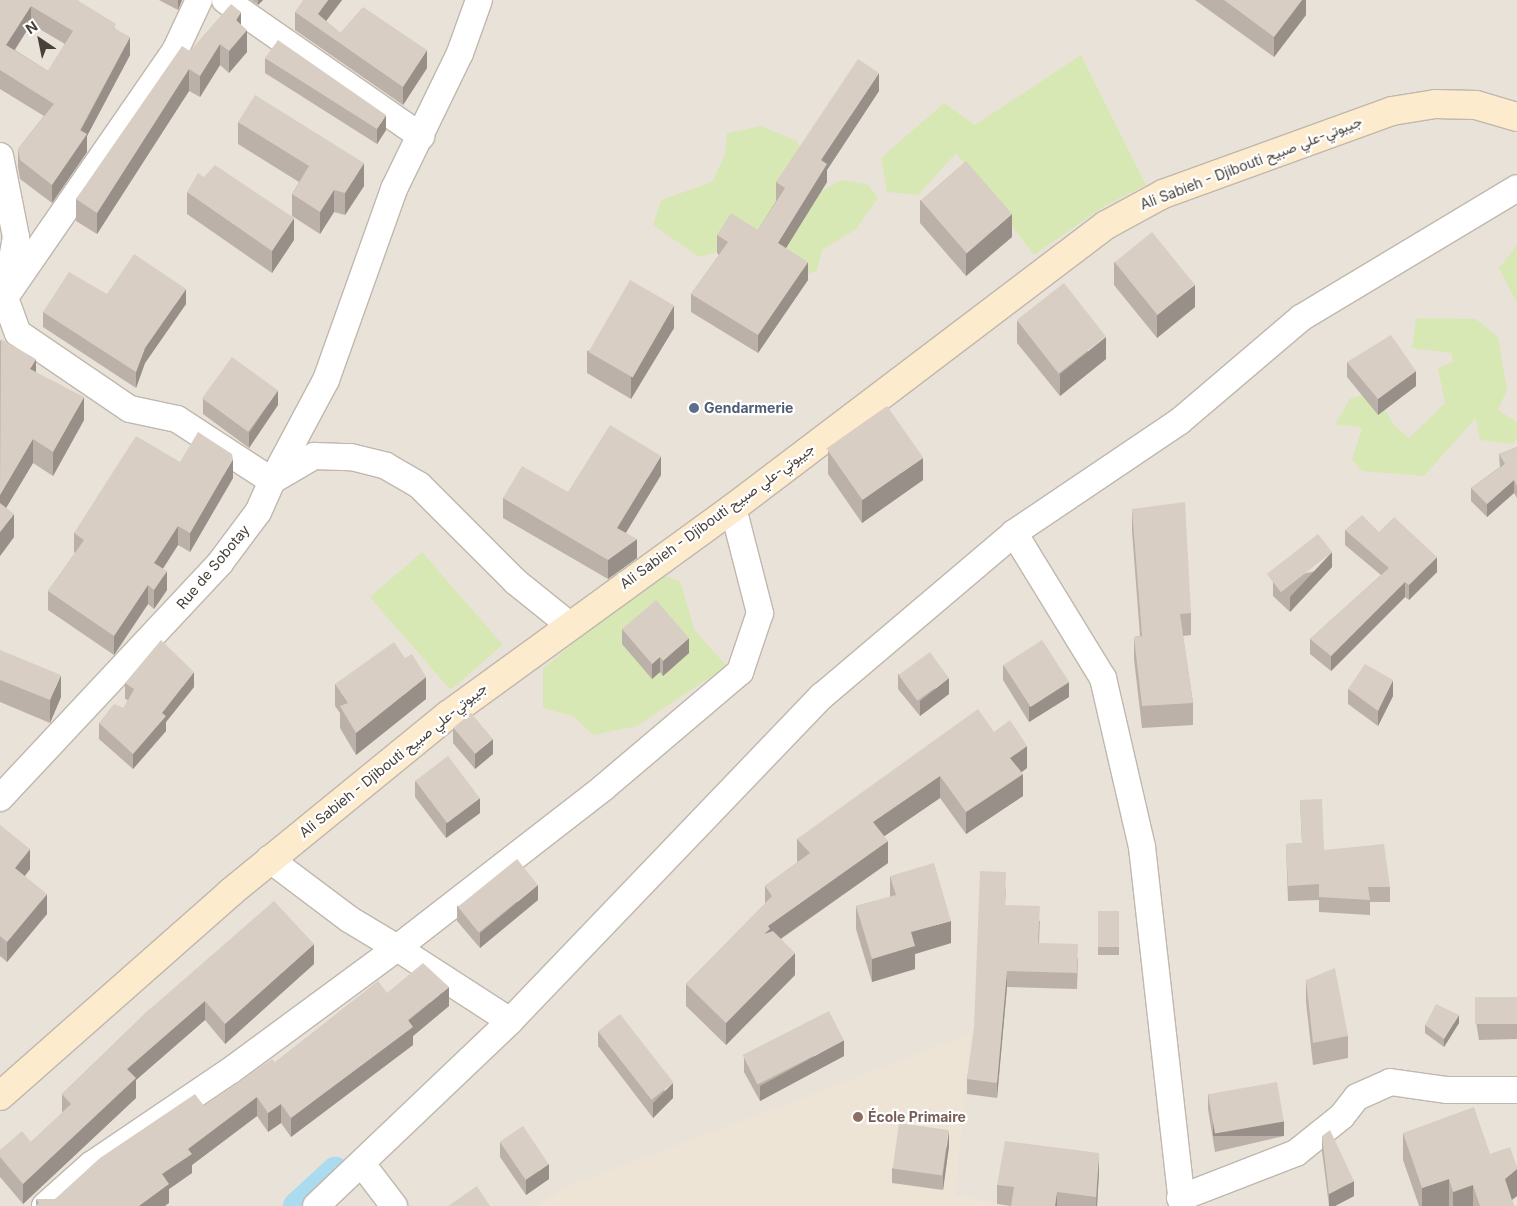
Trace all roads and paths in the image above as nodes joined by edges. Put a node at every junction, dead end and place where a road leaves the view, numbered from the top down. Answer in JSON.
{"nodes":[{"id":1,"x":199,"y":0,"type":"edge"},
{"id":2,"x":225,"y":0,"type":"edge"},
{"id":3,"x":479,"y":0,"type":"edge"},
{"id":4,"x":1517,"y":117,"type":"edge"},
{"id":5,"x":421,"y":136,"type":"junction"},
{"id":6,"x":0,"y":156,"type":"edge"},
{"id":7,"x":1517,"y":188,"type":"edge"},
{"id":8,"x":2,"y":298,"type":"edge"},
{"id":9,"x":272,"y":481,"type":"junction"},
{"id":10,"x":733,"y":508,"type":"junction"},
{"id":11,"x":1014,"y":533,"type":"junction"},
{"id":12,"x":568,"y":624,"type":"junction"},
{"id":13,"x":0,"y":798,"type":"edge"},
{"id":14,"x":270,"y":859,"type":"junction"},
{"id":15,"x":397,"y":948,"type":"junction"},
{"id":16,"x":510,"y":1021,"type":"junction"},
{"id":17,"x":1517,"y":1090,"type":"edge"},
{"id":18,"x":0,"y":1096,"type":"edge"},
{"id":19,"x":362,"y":1164,"type":"junction"},
{"id":20,"x":1181,"y":1202,"type":"edge"},
{"id":21,"x":45,"y":1206,"type":"edge"},
{"id":22,"x":316,"y":1206,"type":"edge"},
{"id":23,"x":394,"y":1206,"type":"edge"}],
"edges":[{"from":1,"to":8,"type":"street"},
{"from":2,"to":5,"type":"street"},
{"from":3,"to":5,"type":"street","name":"Rue de Sobotay"},
{"from":4,"to":10,"type":"main road","name":"Ali Sabieh - Djibouti جيبوتي-علي صبيح"},
{"from":5,"to":9,"type":"street","name":"Rue de Sobotay"},
{"from":6,"to":8,"type":"street"},
{"from":7,"to":11,"type":"street"},
{"from":8,"to":9,"type":"street"},
{"from":9,"to":12,"type":"street"},
{"from":9,"to":13,"type":"street","name":"Rue de Sobotay"},
{"from":10,"to":12,"type":"main road","name":"Ali Sabieh - Djibouti جيبوتي-علي صبيح"},
{"from":10,"to":15,"type":"street"},
{"from":11,"to":16,"type":"street"},
{"from":11,"to":20,"type":"street"},
{"from":12,"to":14,"type":"main road","name":"Ali Sabieh - Djibouti جيبوتي-علي صبيح"},
{"from":14,"to":15,"type":"street"},
{"from":14,"to":18,"type":"main road","name":"Ali Sabieh - Djibouti جيبوتي-علي صبيح"},
{"from":15,"to":16,"type":"street"},
{"from":15,"to":21,"type":"street"},
{"from":16,"to":19,"type":"street"},
{"from":17,"to":20,"type":"street"},
{"from":19,"to":22,"type":"street"},
{"from":19,"to":23,"type":"street"}]}
